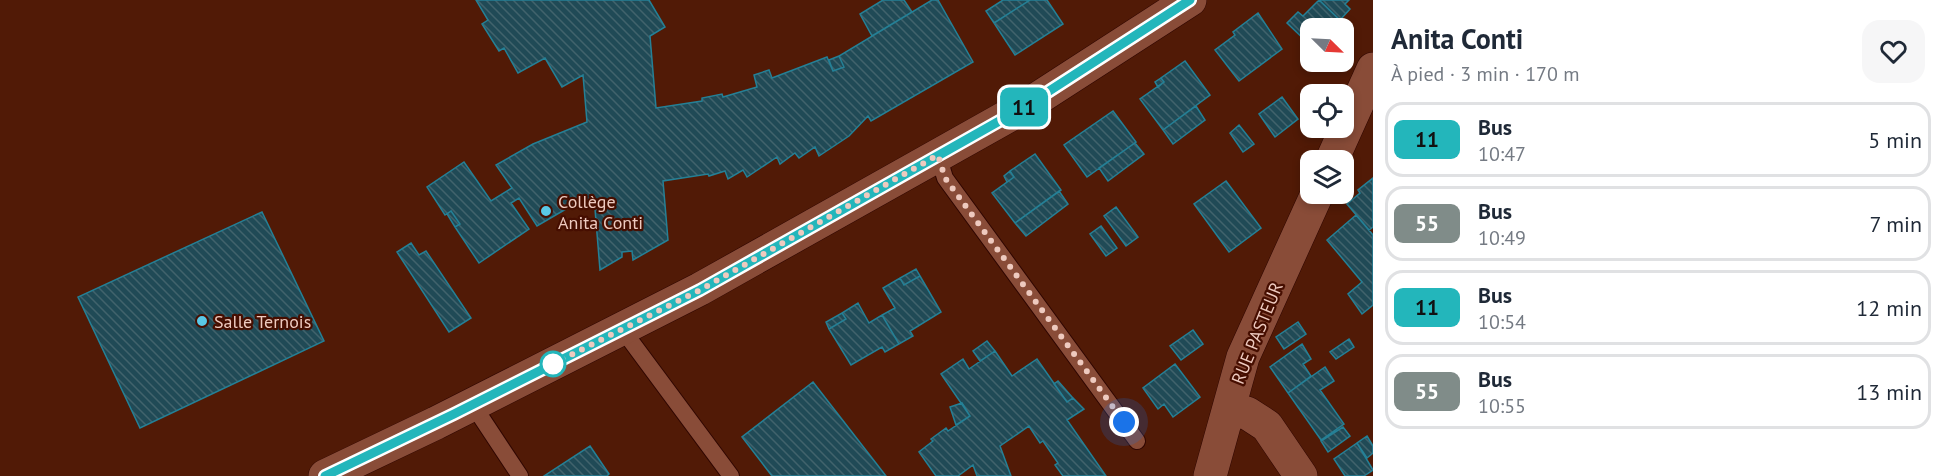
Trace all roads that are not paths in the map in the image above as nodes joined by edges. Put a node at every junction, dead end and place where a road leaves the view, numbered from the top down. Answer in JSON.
{"nodes":[{"id":1,"x":1190,"y":0,"type":"edge"},
{"id":2,"x":1373,"y":69,"type":"edge"},
{"id":3,"x":1337,"y":150,"type":"edge"},
{"id":4,"x":938,"y":155,"type":"junction"},
{"id":5,"x":1313,"y":204,"type":"edge"},
{"id":6,"x":622,"y":329,"type":"junction"},
{"id":7,"x":472,"y":405,"type":"junction"},
{"id":8,"x":1228,"y":410,"type":"junction"},
{"id":9,"x":1137,"y":441,"type":"dead end"},
{"id":10,"x":325,"y":476,"type":"edge"},
{"id":11,"x":520,"y":476,"type":"edge"},
{"id":12,"x":731,"y":476,"type":"edge"},
{"id":13,"x":1210,"y":476,"type":"edge"},
{"id":14,"x":1301,"y":476,"type":"edge"}],
"edges":[{"from":1,"to":4,"type":"street"},
{"from":2,"to":3,"type":"street"},
{"from":4,"to":6,"type":"street"},
{"from":4,"to":9,"type":"lane"},
{"from":5,"to":8,"type":"street","name":"RUE PASTEUR"},
{"from":6,"to":7,"type":"street"},
{"from":6,"to":12,"type":"lane"},
{"from":7,"to":10,"type":"street"},
{"from":7,"to":11,"type":"lane"},
{"from":8,"to":13,"type":"street","name":"RUE PASTEUR"},
{"from":8,"to":14,"type":"street"}]}
